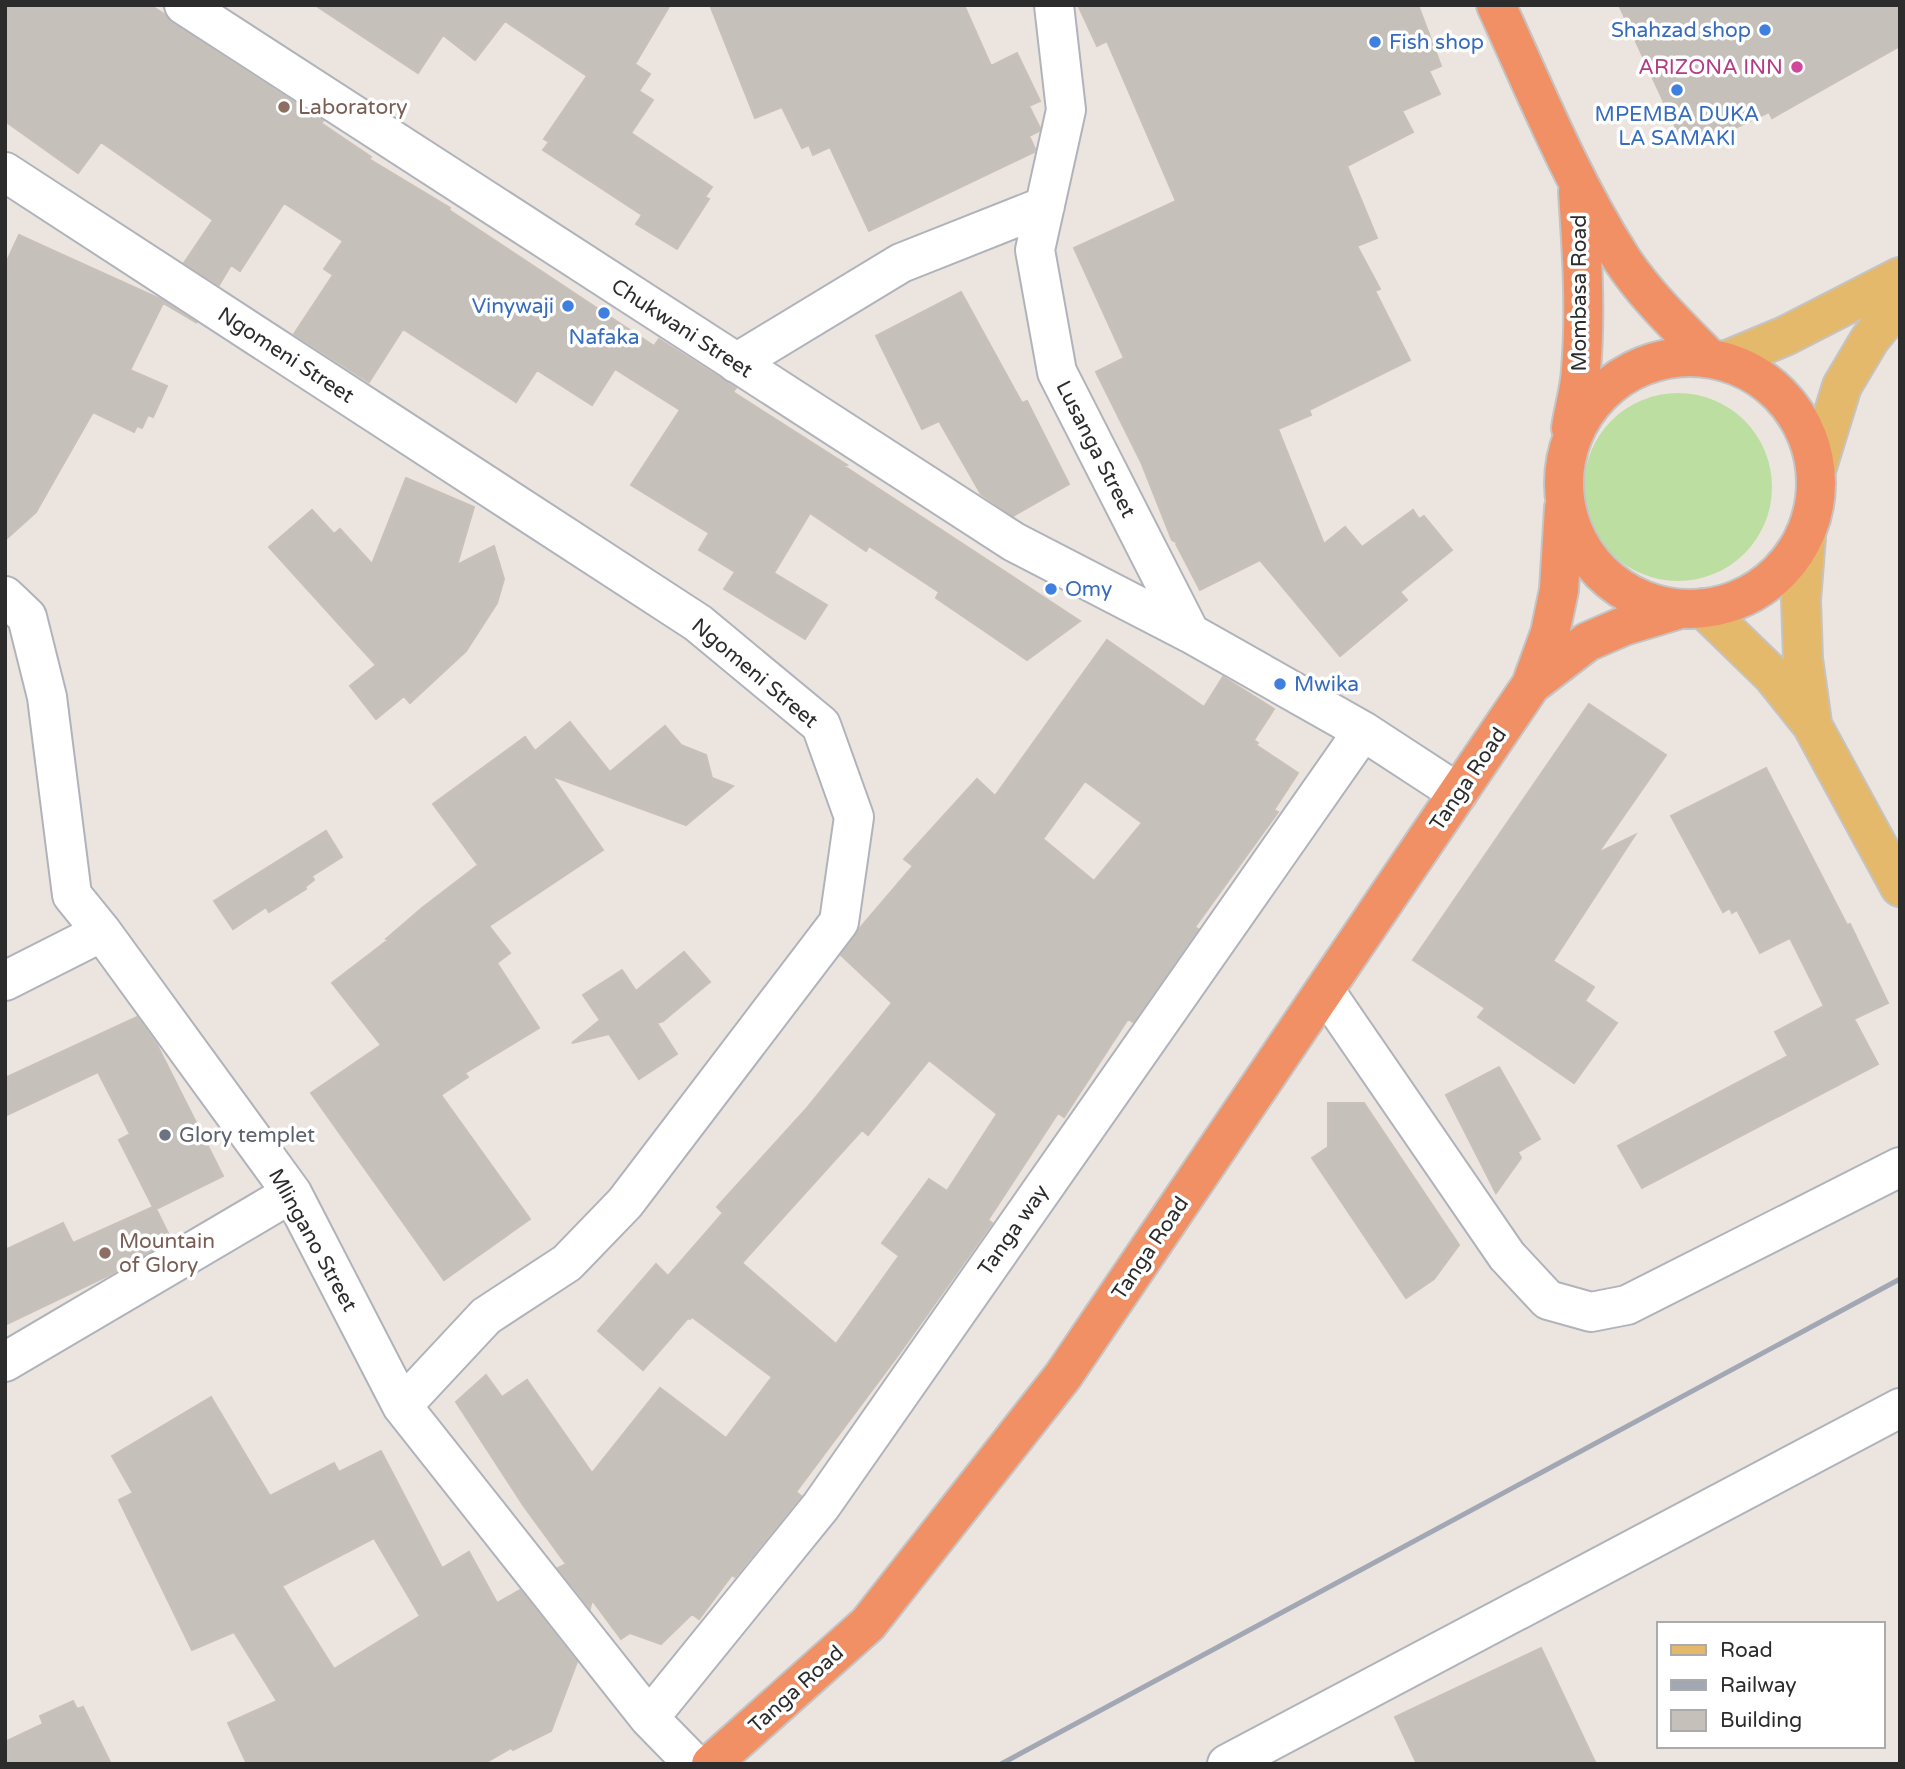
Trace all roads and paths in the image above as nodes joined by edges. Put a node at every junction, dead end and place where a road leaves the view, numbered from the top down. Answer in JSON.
{"nodes":[{"id":1,"x":184,"y":5,"type":"edge"},
{"id":2,"x":1054,"y":5,"type":"edge"},
{"id":3,"x":1496,"y":5,"type":"edge"},
{"id":4,"x":5,"y":172,"type":"edge"},
{"id":5,"x":1578,"y":183,"type":"junction"},
{"id":6,"x":1045,"y":206,"type":"junction"},
{"id":7,"x":1900,"y":277,"type":"edge"},
{"id":8,"x":1900,"y":302,"type":"edge"},
{"id":9,"x":1717,"y":360,"type":"junction"},
{"id":10,"x":737,"y":363,"type":"junction"},
{"id":11,"x":1568,"y":444,"type":"junction"},
{"id":12,"x":1817,"y":467,"type":"junction"},
{"id":13,"x":1564,"y":508,"type":"junction"},
{"id":14,"x":1805,"y":537,"type":"junction"},
{"id":15,"x":5,"y":596,"type":"edge"},
{"id":16,"x":1690,"y":609,"type":"junction"},
{"id":17,"x":1190,"y":633,"type":"junction"},
{"id":18,"x":1531,"y":685,"type":"junction"},
{"id":19,"x":1812,"y":725,"type":"junction"},
{"id":20,"x":1363,"y":731,"type":"junction"},
{"id":21,"x":1458,"y":793,"type":"junction"},
{"id":22,"x":1900,"y":887,"type":"edge"},
{"id":23,"x":102,"y":932,"type":"junction"},
{"id":24,"x":5,"y":981,"type":"edge"},
{"id":25,"x":1325,"y":991,"type":"junction"},
{"id":26,"x":1900,"y":1167,"type":"edge"},
{"id":27,"x":292,"y":1193,"type":"junction"},
{"id":28,"x":5,"y":1362,"type":"edge"},
{"id":29,"x":402,"y":1406,"type":"junction"},
{"id":30,"x":1900,"y":1408,"type":"edge"},
{"id":31,"x":649,"y":1718,"type":"junction"},
{"id":32,"x":694,"y":1764,"type":"edge"},
{"id":33,"x":711,"y":1764,"type":"edge"},
{"id":34,"x":1227,"y":1764,"type":"edge"}],
"edges":[{"from":1,"to":10,"type":"street","name":"Chukwani Street"},
{"from":2,"to":6,"type":"street","name":"Lusanga Street"},
{"from":3,"to":5,"type":"highway","name":"Mombasa Road"},
{"from":4,"to":29,"type":"street","name":"Ngomeni Street"},
{"from":5,"to":9,"type":"highway","name":"Mombasa Road"},
{"from":5,"to":11,"type":"highway","name":"Mombasa Road"},
{"from":6,"to":10,"type":"street"},
{"from":6,"to":17,"type":"street","name":"Lusanga Street"},
{"from":7,"to":9,"type":"main road"},
{"from":8,"to":12,"type":"main road"},
{"from":9,"to":11,"type":"highway"},
{"from":9,"to":12,"type":"highway"},
{"from":10,"to":17,"type":"street","name":"Chukwani Street"},
{"from":11,"to":13,"type":"highway","name":"Mombasa Road"},
{"from":12,"to":14,"type":"highway"},
{"from":13,"to":16,"type":"highway"},
{"from":13,"to":18,"type":"highway","name":"Mombasa Road"},
{"from":14,"to":16,"type":"highway"},
{"from":14,"to":19,"type":"main road"},
{"from":15,"to":23,"type":"street","name":"Mlingano Street"},
{"from":16,"to":18,"type":"highway"},
{"from":16,"to":19,"type":"main road"},
{"from":17,"to":20,"type":"street","name":"Chukwani Street"},
{"from":18,"to":21,"type":"highway","name":"Tanga Road"},
{"from":19,"to":22,"type":"main road"},
{"from":20,"to":21,"type":"street","name":"Chukwani Street"},
{"from":20,"to":31,"type":"street","name":"Tanga way"},
{"from":21,"to":25,"type":"highway","name":"Tanga Road"},
{"from":23,"to":24,"type":"street"},
{"from":23,"to":27,"type":"street","name":"Mlingano Street"},
{"from":25,"to":26,"type":"street"},
{"from":25,"to":33,"type":"highway","name":"Tanga Road"},
{"from":27,"to":28,"type":"street"},
{"from":27,"to":29,"type":"street","name":"Mlingano Street"},
{"from":29,"to":31,"type":"street","name":"Mlingano Street"},
{"from":30,"to":34,"type":"street"},
{"from":31,"to":32,"type":"street","name":"Mlingano Street"}]}
